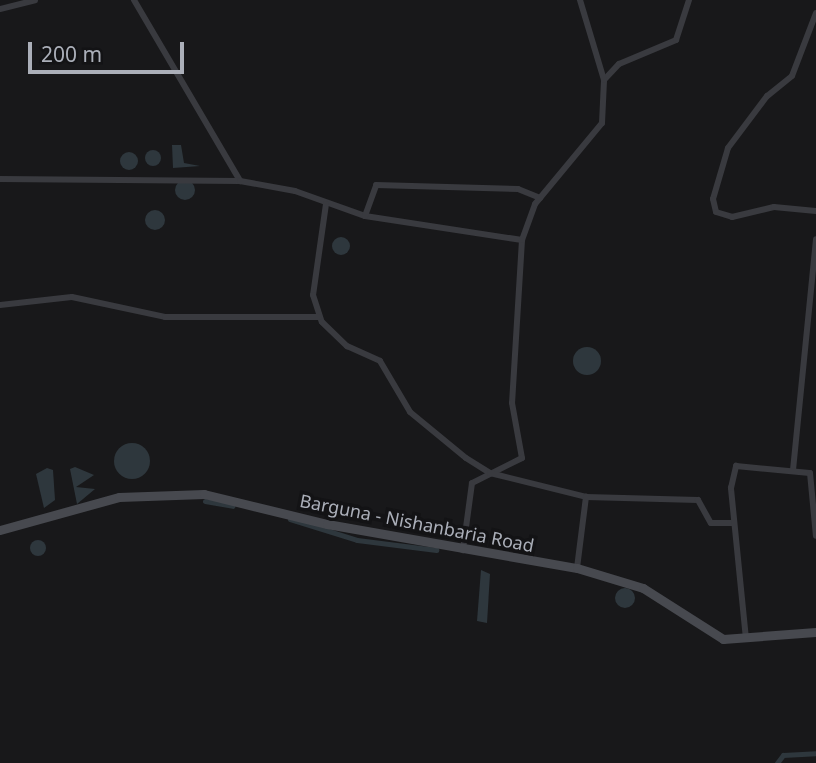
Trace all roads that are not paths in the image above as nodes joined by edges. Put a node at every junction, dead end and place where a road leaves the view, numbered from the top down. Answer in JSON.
{"nodes":[{"id":1,"x":35,"y":0,"type":"edge"},
{"id":2,"x":134,"y":0,"type":"edge"},
{"id":3,"x":580,"y":0,"type":"edge"},
{"id":4,"x":690,"y":0,"type":"edge"},
{"id":5,"x":0,"y":9,"type":"edge"},
{"id":6,"x":816,"y":13,"type":"edge"},
{"id":7,"x":604,"y":80,"type":"junction"},
{"id":8,"x":0,"y":179,"type":"edge"},
{"id":9,"x":240,"y":181,"type":"junction"},
{"id":10,"x":540,"y":198,"type":"junction"},
{"id":11,"x":326,"y":204,"type":"junction"},
{"id":12,"x":816,"y":211,"type":"edge"},
{"id":13,"x":365,"y":216,"type":"junction"},
{"id":14,"x":816,"y":239,"type":"edge"},
{"id":15,"x":522,"y":240,"type":"junction"},
{"id":16,"x":0,"y":305,"type":"edge"},
{"id":17,"x":319,"y":317,"type":"junction"},
{"id":18,"x":793,"y":470,"type":"junction"},
{"id":19,"x":490,"y":473,"type":"junction"},
{"id":20,"x":586,"y":497,"type":"junction"},
{"id":21,"x":734,"y":523,"type":"junction"},
{"id":22,"x":0,"y":530,"type":"edge"},
{"id":23,"x":816,"y":536,"type":"edge"},
{"id":24,"x":463,"y":550,"type":"junction"},
{"id":25,"x":577,"y":568,"type":"junction"},
{"id":26,"x":816,"y":632,"type":"edge"},
{"id":27,"x":746,"y":640,"type":"junction"}],
"edges":[{"from":1,"to":5,"type":"street"},
{"from":2,"to":9,"type":"street"},
{"from":3,"to":7,"type":"street"},
{"from":4,"to":7,"type":"street"},
{"from":6,"to":12,"type":"street"},
{"from":7,"to":10,"type":"street"},
{"from":8,"to":9,"type":"street"},
{"from":9,"to":11,"type":"street"},
{"from":10,"to":13,"type":"street"},
{"from":10,"to":15,"type":"street"},
{"from":11,"to":13,"type":"street"},
{"from":11,"to":17,"type":"street"},
{"from":13,"to":15,"type":"street"},
{"from":14,"to":18,"type":"street"},
{"from":15,"to":19,"type":"street"},
{"from":16,"to":17,"type":"street"},
{"from":17,"to":19,"type":"street"},
{"from":18,"to":21,"type":"street"},
{"from":18,"to":23,"type":"street"},
{"from":19,"to":20,"type":"street"},
{"from":19,"to":24,"type":"street"},
{"from":20,"to":21,"type":"street"},
{"from":20,"to":25,"type":"street"},
{"from":21,"to":27,"type":"street"},
{"from":22,"to":24,"type":"street","name":"Barguna - Nishanbaria Road"},
{"from":24,"to":25,"type":"street","name":"Barguna - Nishanbaria Road"},
{"from":25,"to":27,"type":"street","name":"Barguna - Nishanbaria Road"},
{"from":26,"to":27,"type":"street","name":"Barguna - Nishanbaria Road"}]}
